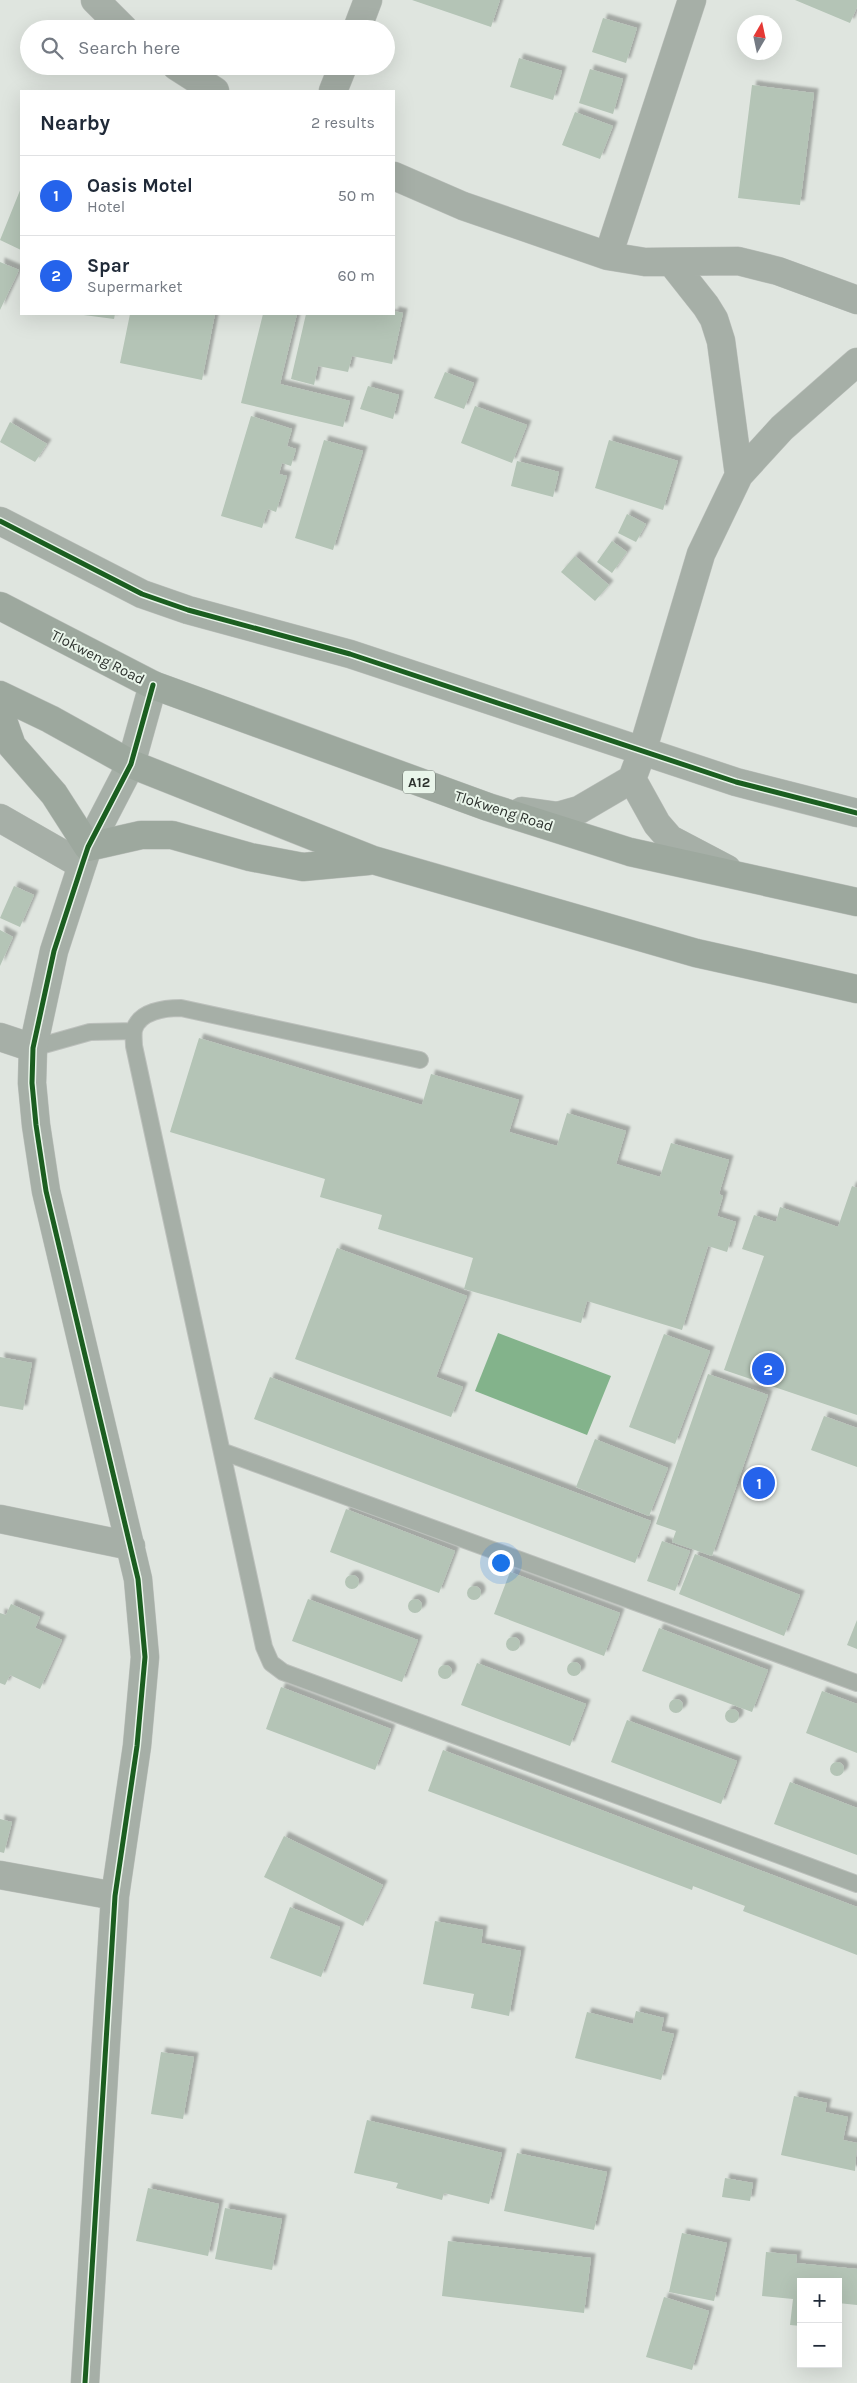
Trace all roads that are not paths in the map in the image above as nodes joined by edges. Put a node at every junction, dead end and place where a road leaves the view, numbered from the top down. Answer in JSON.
{"nodes":[{"id":1,"x":368,"y":0,"type":"edge"},
{"id":2,"x":692,"y":0,"type":"edge"},
{"id":3,"x":100,"y":2,"type":"edge"},
{"id":4,"x":116,"y":20,"type":"edge"},
{"id":5,"x":360,"y":20,"type":"edge"},
{"id":6,"x":190,"y":75,"type":"edge"},
{"id":7,"x":339,"y":75,"type":"edge"},
{"id":8,"x":213,"y":90,"type":"edge"},
{"id":9,"x":333,"y":90,"type":"edge"},
{"id":10,"x":395,"y":176,"type":"edge"},
{"id":11,"x":608,"y":256,"type":"junction"},
{"id":12,"x":672,"y":263,"type":"junction"},
{"id":13,"x":857,"y":300,"type":"edge"},
{"id":14,"x":857,"y":362,"type":"edge"},
{"id":15,"x":738,"y":475,"type":"junction"},
{"id":16,"x":0,"y":521,"type":"edge"},
{"id":17,"x":0,"y":606,"type":"edge"},
{"id":18,"x":153,"y":685,"type":"junction"},
{"id":19,"x":0,"y":695,"type":"edge"},
{"id":20,"x":0,"y":712,"type":"edge"},
{"id":21,"x":642,"y":752,"type":"junction"},
{"id":22,"x":130,"y":764,"type":"junction"},
{"id":23,"x":632,"y":779,"type":"junction"},
{"id":24,"x":488,"y":807,"type":"junction"},
{"id":25,"x":857,"y":814,"type":"edge"},
{"id":26,"x":0,"y":818,"type":"edge"},
{"id":27,"x":85,"y":856,"type":"junction"},
{"id":28,"x":373,"y":860,"type":"junction"},
{"id":29,"x":743,"y":877,"type":"junction"},
{"id":30,"x":857,"y":902,"type":"edge"},
{"id":31,"x":857,"y":989,"type":"edge"},
{"id":32,"x":134,"y":1031,"type":"junction"},
{"id":33,"x":0,"y":1037,"type":"edge"},
{"id":34,"x":32,"y":1048,"type":"junction"},
{"id":35,"x":420,"y":1060,"type":"dead end"},
{"id":36,"x":224,"y":1452,"type":"junction"},
{"id":37,"x":0,"y":1519,"type":"edge"},
{"id":38,"x":131,"y":1546,"type":"junction"},
{"id":39,"x":857,"y":1683,"type":"edge"},
{"id":40,"x":0,"y":1875,"type":"edge"},
{"id":41,"x":857,"y":1884,"type":"edge"},
{"id":42,"x":116,"y":1896,"type":"junction"},
{"id":43,"x":85,"y":2383,"type":"edge"}],
"edges":[{"from":1,"to":5,"type":"street"},
{"from":2,"to":11,"type":"street"},
{"from":3,"to":4,"type":"street"},
{"from":6,"to":8,"type":"street"},
{"from":7,"to":9,"type":"street"},
{"from":10,"to":11,"type":"street"},
{"from":11,"to":12,"type":"street"},
{"from":12,"to":13,"type":"street"},
{"from":12,"to":15,"type":"street"},
{"from":14,"to":15,"type":"street"},
{"from":15,"to":21,"type":"street"},
{"from":16,"to":21,"type":"street"},
{"from":17,"to":18,"type":"main road","name":"Tlokweng Road","number":"A12"},
{"from":18,"to":22,"type":"street"},
{"from":18,"to":24,"type":"main road","name":"Tlokweng Road","number":"A12"},
{"from":19,"to":22,"type":"main road"},
{"from":20,"to":27,"type":"main road"},
{"from":21,"to":23,"type":"street"},
{"from":21,"to":25,"type":"street"},
{"from":22,"to":27,"type":"street"},
{"from":22,"to":28,"type":"main road"},
{"from":23,"to":24,"type":"street"},
{"from":23,"to":29,"type":"street"},
{"from":24,"to":29,"type":"main road","name":"Tlokweng Road","number":"A12"},
{"from":26,"to":27,"type":"street"},
{"from":27,"to":28,"type":"main road"},
{"from":27,"to":34,"type":"street"},
{"from":28,"to":31,"type":"main road"},
{"from":29,"to":30,"type":"main road","name":"Tlokweng Road","number":"A12"},
{"from":32,"to":34,"type":"lane"},
{"from":32,"to":35,"type":"lane"},
{"from":32,"to":36,"type":"lane"},
{"from":33,"to":34,"type":"street"},
{"from":34,"to":38,"type":"street"},
{"from":36,"to":39,"type":"lane"},
{"from":36,"to":41,"type":"lane"},
{"from":37,"to":38,"type":"street"},
{"from":38,"to":42,"type":"street"},
{"from":40,"to":42,"type":"street"},
{"from":42,"to":43,"type":"street"}]}
